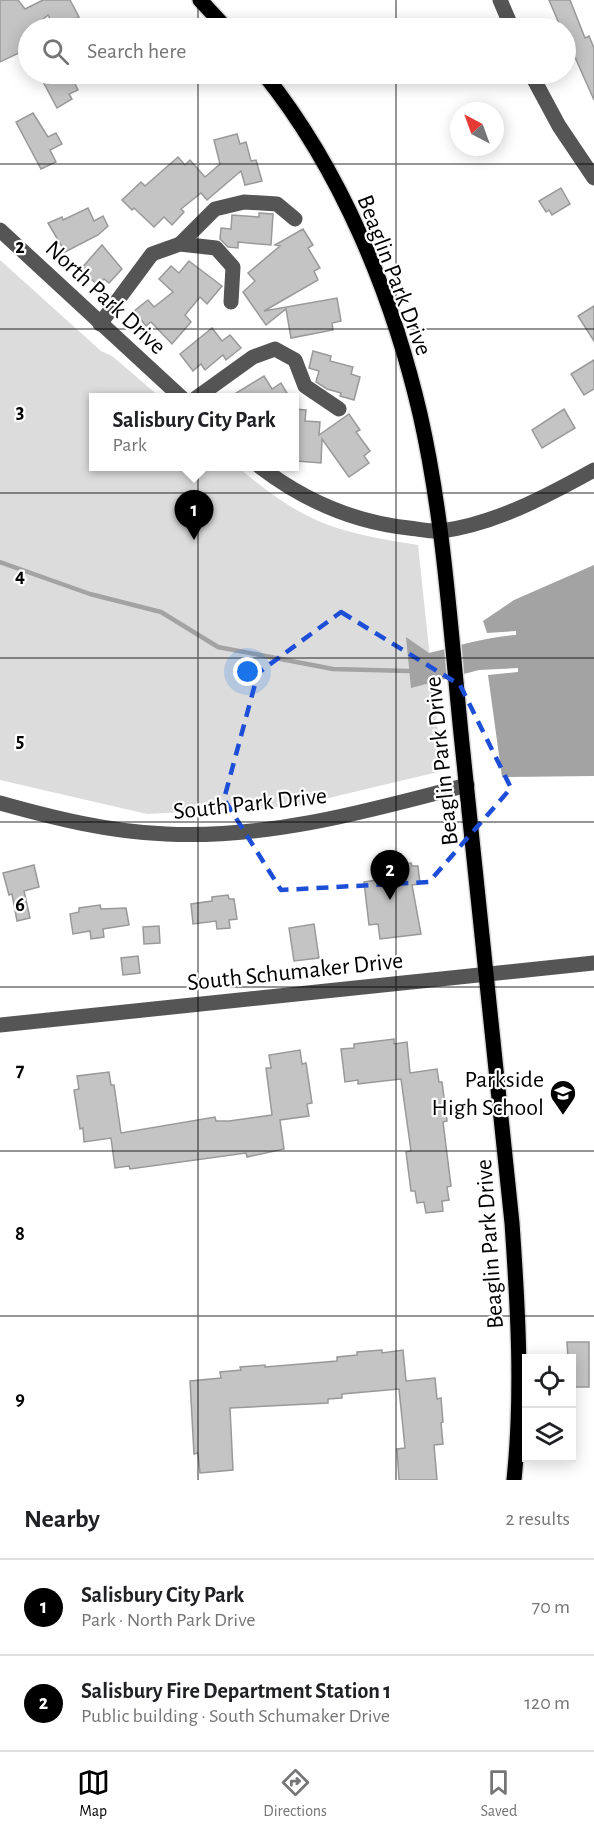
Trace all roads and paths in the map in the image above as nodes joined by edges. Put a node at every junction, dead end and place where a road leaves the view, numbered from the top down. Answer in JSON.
{"nodes":[{"id":1,"x":200,"y":0,"type":"edge"},
{"id":2,"x":500,"y":0,"type":"edge"},
{"id":3,"x":217,"y":18,"type":"edge"},
{"id":4,"x":508,"y":18,"type":"edge"},
{"id":5,"x":271,"y":84,"type":"edge"},
{"id":6,"x":536,"y":84,"type":"edge"},
{"id":7,"x":594,"y":178,"type":"edge"},
{"id":8,"x":295,"y":219,"type":"dead end"},
{"id":9,"x":0,"y":230,"type":"edge"},
{"id":10,"x":180,"y":244,"type":"junction"},
{"id":11,"x":231,"y":302,"type":"dead end"},
{"id":12,"x":100,"y":324,"type":"junction"},
{"id":13,"x":176,"y":393,"type":"edge"},
{"id":14,"x":203,"y":393,"type":"edge"},
{"id":15,"x":339,"y":408,"type":"dead end"},
{"id":16,"x":594,"y":470,"type":"edge"},
{"id":17,"x":266,"y":471,"type":"edge"},
{"id":18,"x":439,"y":531,"type":"junction"},
{"id":19,"x":467,"y":785,"type":"junction"},
{"id":20,"x":0,"y":803,"type":"edge"},
{"id":21,"x":594,"y":963,"type":"edge"},
{"id":22,"x":486,"y":975,"type":"junction"},
{"id":23,"x":0,"y":1025,"type":"edge"},
{"id":24,"x":514,"y":1480,"type":"edge"}],
"edges":[{"from":1,"to":3,"type":"main road"},
{"from":2,"to":4,"type":"street"},
{"from":5,"to":18,"type":"main road","name":"Beaglin Park Drive"},
{"from":6,"to":7,"type":"street"},
{"from":8,"to":10,"type":"street"},
{"from":9,"to":12,"type":"street","name":"North Park Drive"},
{"from":10,"to":11,"type":"street"},
{"from":10,"to":12,"type":"street"},
{"from":12,"to":13,"type":"street","name":"North Park Drive"},
{"from":14,"to":15,"type":"street"},
{"from":16,"to":18,"type":"street"},
{"from":17,"to":18,"type":"street"},
{"from":18,"to":19,"type":"main road","name":"Beaglin Park Drive"},
{"from":19,"to":20,"type":"street","name":"South Park Drive"},
{"from":19,"to":22,"type":"main road","name":"Beaglin Park Drive"},
{"from":21,"to":22,"type":"street","name":"South Schumaker Drive"},
{"from":22,"to":23,"type":"street","name":"South Schumaker Drive"},
{"from":22,"to":24,"type":"main road","name":"Beaglin Park Drive"}]}
